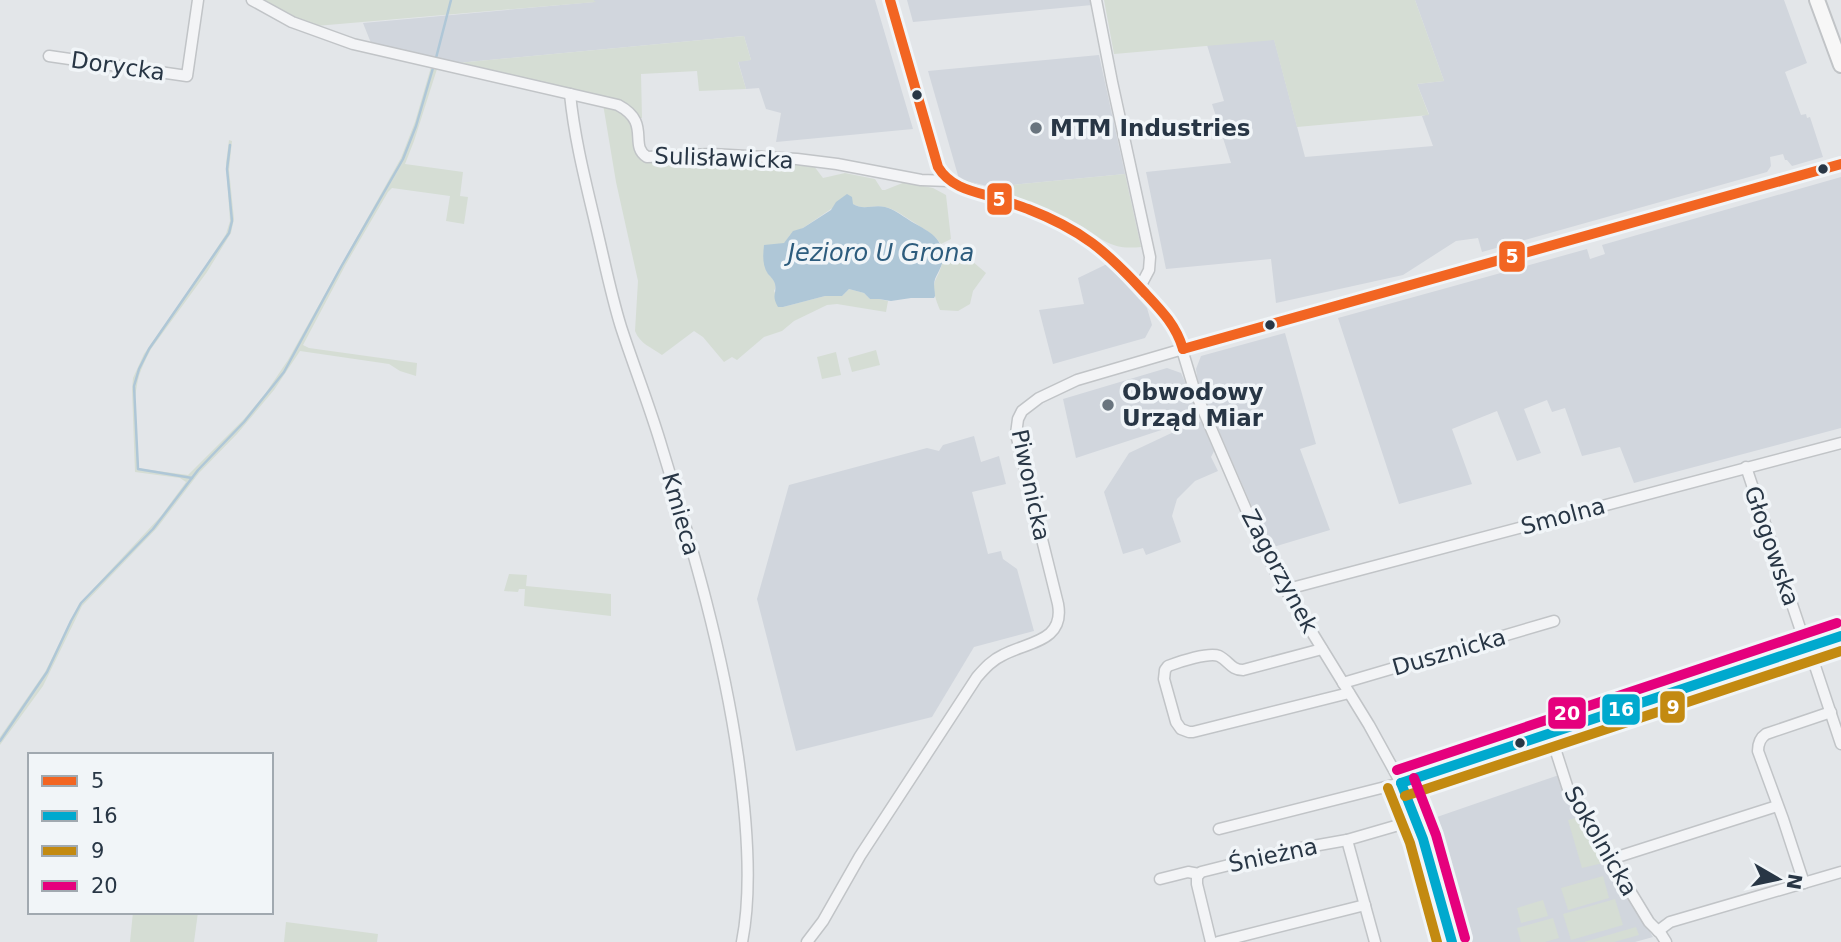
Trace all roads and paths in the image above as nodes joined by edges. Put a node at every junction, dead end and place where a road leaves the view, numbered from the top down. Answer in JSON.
{"nodes":[{"id":1,"x":198,"y":0,"type":"edge"},
{"id":2,"x":252,"y":0,"type":"edge"},
{"id":3,"x":890,"y":0,"type":"edge"},
{"id":4,"x":1096,"y":0,"type":"edge"},
{"id":5,"x":1817,"y":0,"type":"edge"},
{"id":6,"x":49,"y":56,"type":"dead end"},
{"id":7,"x":1841,"y":65,"type":"edge"},
{"id":8,"x":570,"y":94,"type":"junction"},
{"id":9,"x":1841,"y":164,"type":"edge"},
{"id":10,"x":949,"y":181,"type":"junction"},
{"id":11,"x":1140,"y":287,"type":"junction"},
{"id":12,"x":1182,"y":349,"type":"junction"},
{"id":13,"x":1841,"y":443,"type":"edge"},
{"id":14,"x":1746,"y":467,"type":"junction"},
{"id":15,"x":1284,"y":590,"type":"junction"},
{"id":16,"x":1554,"y":621,"type":"dead end"},
{"id":17,"x":1841,"y":636,"type":"edge"},
{"id":18,"x":1808,"y":647,"type":"junction"},
{"id":19,"x":1322,"y":649,"type":"junction"},
{"id":20,"x":1346,"y":688,"type":"junction"},
{"id":21,"x":1830,"y":712,"type":"junction"},
{"id":22,"x":1550,"y":733,"type":"junction"},
{"id":23,"x":1841,"y":744,"type":"edge"},
{"id":24,"x":1401,"y":783,"type":"junction"},
{"id":25,"x":1777,"y":806,"type":"junction"},
{"id":26,"x":1416,"y":820,"type":"junction"},
{"id":27,"x":1219,"y":828,"type":"dead end"},
{"id":28,"x":1347,"y":840,"type":"junction"},
{"id":29,"x":1611,"y":859,"type":"junction"},
{"id":30,"x":1841,"y":872,"type":"edge"},
{"id":31,"x":1199,"y":874,"type":"junction"},
{"id":32,"x":1160,"y":879,"type":"dead end"},
{"id":33,"x":1804,"y":883,"type":"junction"},
{"id":34,"x":1365,"y":905,"type":"junction"},
{"id":35,"x":1658,"y":931,"type":"junction"},
{"id":36,"x":742,"y":942,"type":"edge"},
{"id":37,"x":807,"y":942,"type":"edge"},
{"id":38,"x":1211,"y":942,"type":"edge"},
{"id":39,"x":1218,"y":942,"type":"edge"},
{"id":40,"x":1375,"y":942,"type":"edge"},
{"id":41,"x":1452,"y":942,"type":"edge"},
{"id":42,"x":1666,"y":942,"type":"edge"}],
"edges":[{"from":1,"to":6,"type":"street","name":"Dorycka"},
{"from":2,"to":8,"type":"street","name":"Sulisławicka"},
{"from":3,"to":10,"type":"street"},
{"from":4,"to":11,"type":"street"},
{"from":5,"to":7,"type":"street"},
{"from":8,"to":10,"type":"street","name":"Sulisławicka"},
{"from":8,"to":36,"type":"street","name":"Kmieca"},
{"from":9,"to":12,"type":"street","name":"Piwonicka"},
{"from":10,"to":11,"type":"street","name":"Sulisławicka"},
{"from":11,"to":12,"type":"street","name":"Sulisławicka"},
{"from":12,"to":15,"type":"street","name":"Zagorzynek"},
{"from":12,"to":37,"type":"street","name":"Piwonicka"},
{"from":13,"to":14,"type":"street","name":"Smolna"},
{"from":14,"to":15,"type":"street","name":"Smolna"},
{"from":14,"to":18,"type":"street","name":"Głogowska"},
{"from":15,"to":19,"type":"street","name":"Zagorzynek"},
{"from":16,"to":20,"type":"street","name":"Dusznicka"},
{"from":17,"to":18,"type":"street"},
{"from":18,"to":21,"type":"street","name":"Głogowska"},
{"from":18,"to":22,"type":"street"},
{"from":19,"to":20,"type":"street","name":"Zagorzynek"},
{"from":19,"to":20,"type":"street","name":"Dusznicka"},
{"from":20,"to":24,"type":"street","name":"Zagorzynek"},
{"from":21,"to":23,"type":"street","name":"Głogowska"},
{"from":21,"to":25,"type":"street"},
{"from":22,"to":24,"type":"street"},
{"from":22,"to":29,"type":"street","name":"Sokolnicka"},
{"from":24,"to":26,"type":"street","name":"Zagorzynek"},
{"from":24,"to":27,"type":"street"},
{"from":25,"to":29,"type":"street"},
{"from":25,"to":33,"type":"street"},
{"from":26,"to":28,"type":"street","name":"Śnieżna"},
{"from":26,"to":41,"type":"street","name":"Zagorzynek"},
{"from":28,"to":31,"type":"street","name":"Śnieżna"},
{"from":28,"to":34,"type":"street"},
{"from":29,"to":35,"type":"street","name":"Sokolnicka"},
{"from":30,"to":33,"type":"street"},
{"from":31,"to":32,"type":"street"},
{"from":31,"to":38,"type":"street","name":"Śnieżna"},
{"from":33,"to":35,"type":"street"},
{"from":34,"to":39,"type":"street"},
{"from":34,"to":40,"type":"street"},
{"from":35,"to":42,"type":"street","name":"Sokolnicka"}]}
